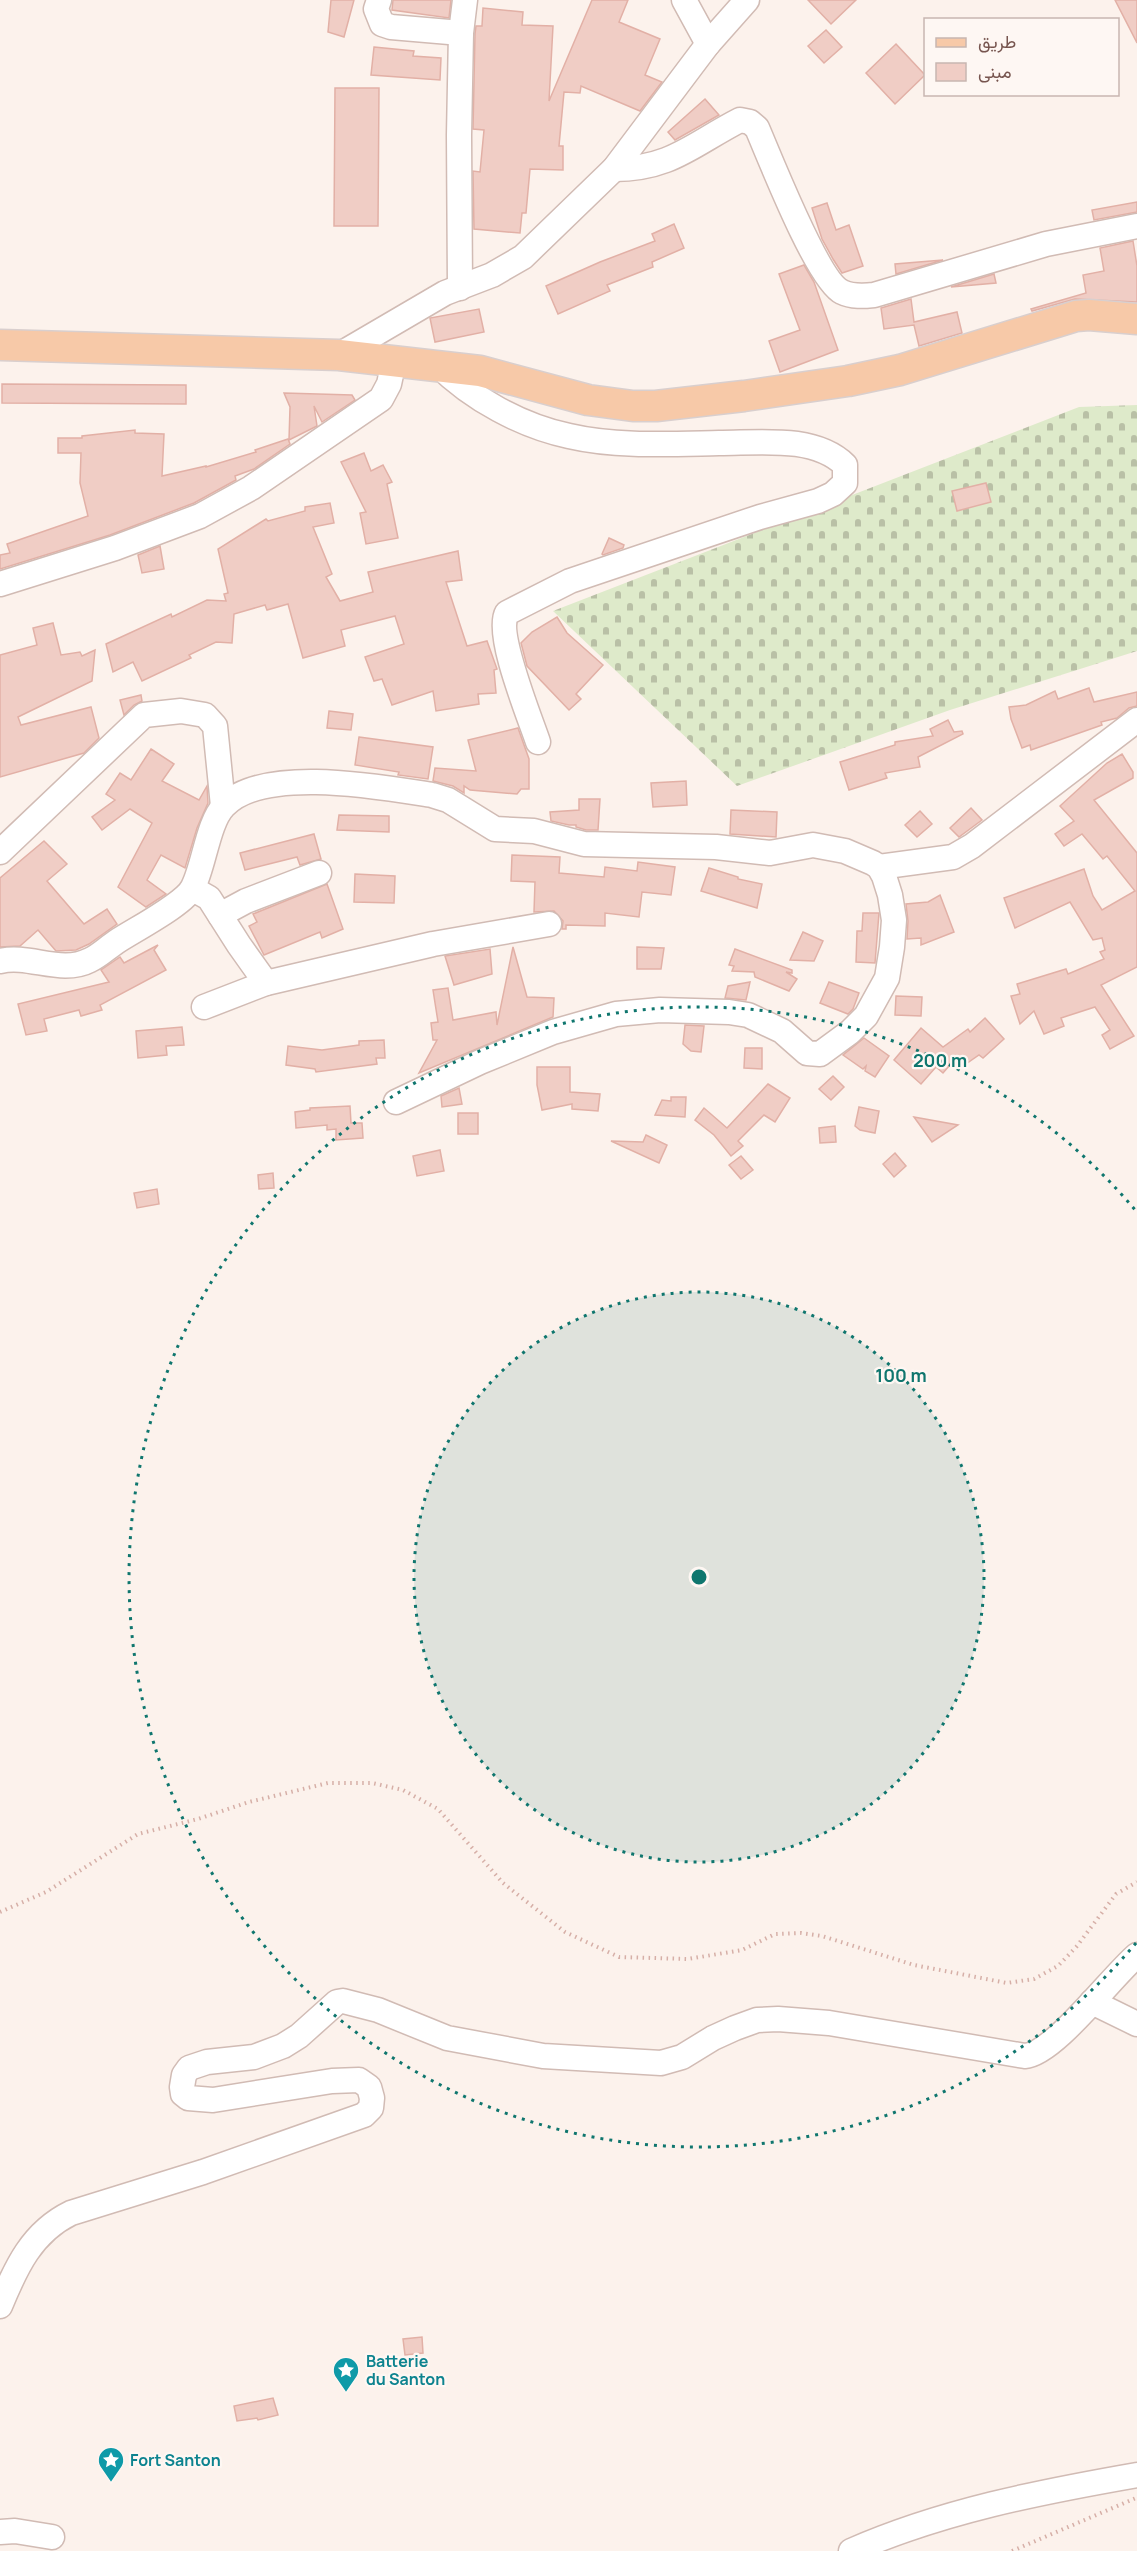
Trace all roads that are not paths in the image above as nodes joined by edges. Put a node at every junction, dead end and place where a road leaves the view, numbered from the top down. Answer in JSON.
{"nodes":[{"id":1,"x":379,"y":0,"type":"edge"},
{"id":2,"x":465,"y":0,"type":"edge"},
{"id":3,"x":684,"y":0,"type":"edge"},
{"id":4,"x":747,"y":0,"type":"edge"},
{"id":5,"x":461,"y":33,"type":"junction"},
{"id":6,"x":708,"y":44,"type":"junction"},
{"id":7,"x":614,"y":169,"type":"junction"},
{"id":8,"x":1137,"y":226,"type":"edge"},
{"id":9,"x":460,"y":288,"type":"junction"},
{"id":10,"x":1137,"y":319,"type":"edge"},
{"id":11,"x":0,"y":345,"type":"edge"},
{"id":12,"x":339,"y":355,"type":"junction"},
{"id":13,"x":394,"y":361,"type":"junction"},
{"id":14,"x":438,"y":366,"type":"junction"},
{"id":15,"x":0,"y":584,"type":"edge"},
{"id":16,"x":1137,"y":720,"type":"edge"},
{"id":17,"x":538,"y":742,"type":"dead end"},
{"id":18,"x":223,"y":806,"type":"junction"},
{"id":19,"x":0,"y":852,"type":"edge"},
{"id":20,"x":879,"y":867,"type":"junction"},
{"id":21,"x":319,"y":873,"type":"dead end"},
{"id":22,"x":193,"y":888,"type":"junction"},
{"id":23,"x":220,"y":915,"type":"junction"},
{"id":24,"x":549,"y":924,"type":"dead end"},
{"id":25,"x":0,"y":961,"type":"edge"},
{"id":26,"x":266,"y":983,"type":"junction"},
{"id":27,"x":204,"y":1007,"type":"dead end"},
{"id":28,"x":396,"y":1102,"type":"dead end"},
{"id":29,"x":1137,"y":1955,"type":"edge"},
{"id":30,"x":1092,"y":2002,"type":"junction"},
{"id":31,"x":1137,"y":2024,"type":"edge"},
{"id":32,"x":0,"y":2306,"type":"edge"},
{"id":33,"x":1137,"y":2475,"type":"edge"},
{"id":34,"x":0,"y":2532,"type":"edge"},
{"id":35,"x":52,"y":2536,"type":"dead end"},
{"id":36,"x":851,"y":2551,"type":"edge"}],
"edges":[{"from":1,"to":5,"type":"street"},
{"from":2,"to":5,"type":"street"},
{"from":3,"to":6,"type":"street"},
{"from":4,"to":6,"type":"street"},
{"from":5,"to":9,"type":"street"},
{"from":6,"to":7,"type":"street"},
{"from":7,"to":8,"type":"street"},
{"from":7,"to":9,"type":"street"},
{"from":9,"to":12,"type":"street"},
{"from":10,"to":14,"type":"main road"},
{"from":11,"to":12,"type":"main road"},
{"from":12,"to":13,"type":"main road"},
{"from":13,"to":14,"type":"main road"},
{"from":13,"to":15,"type":"street"},
{"from":14,"to":17,"type":"street"},
{"from":16,"to":20,"type":"street"},
{"from":18,"to":19,"type":"street"},
{"from":18,"to":20,"type":"street"},
{"from":18,"to":22,"type":"street"},
{"from":20,"to":28,"type":"street"},
{"from":21,"to":23,"type":"street"},
{"from":22,"to":23,"type":"street"},
{"from":22,"to":25,"type":"street"},
{"from":23,"to":26,"type":"street"},
{"from":24,"to":26,"type":"street"},
{"from":26,"to":27,"type":"street"},
{"from":29,"to":30,"type":"street"},
{"from":30,"to":31,"type":"street"},
{"from":30,"to":32,"type":"street"},
{"from":33,"to":36,"type":"street"},
{"from":34,"to":35,"type":"street"}]}
